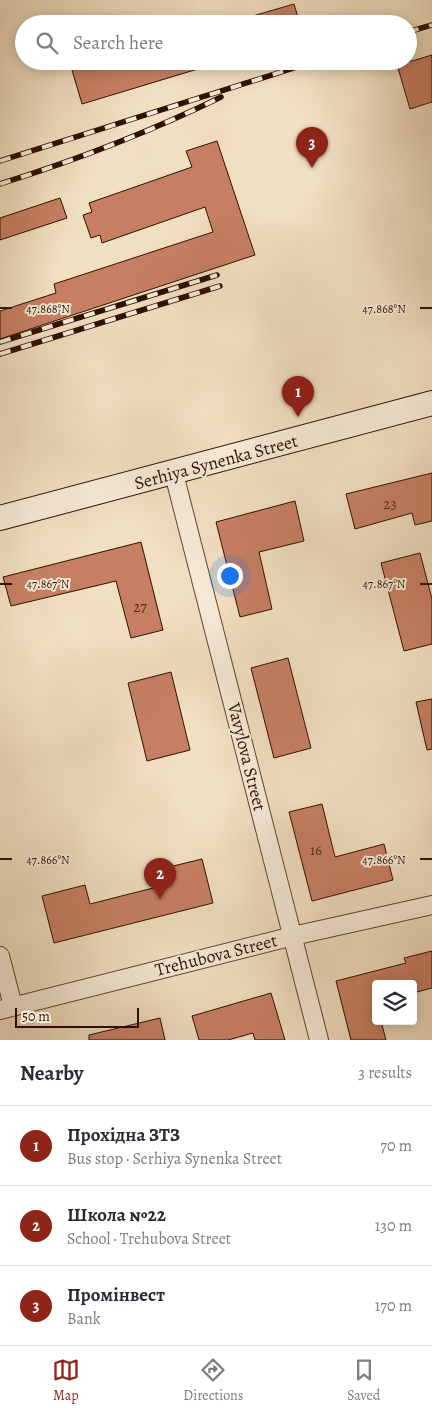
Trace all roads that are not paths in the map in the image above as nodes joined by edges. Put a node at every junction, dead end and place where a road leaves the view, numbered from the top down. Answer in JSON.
{"nodes":[{"id":1,"x":432,"y":403,"type":"edge"},
{"id":2,"x":174,"y":474,"type":"junction"},
{"id":3,"x":0,"y":518,"type":"edge"},
{"id":4,"x":432,"y":905,"type":"edge"},
{"id":5,"x":293,"y":936,"type":"junction"},
{"id":6,"x":0,"y":956,"type":"edge"},
{"id":7,"x":6,"y":1008,"type":"edge"},
{"id":8,"x":319,"y":1040,"type":"edge"}],
"edges":[{"from":1,"to":2,"type":"street","name":"Serhiya Synenka Street"},
{"from":2,"to":3,"type":"street","name":"Serhiya Synenka Street"},
{"from":2,"to":5,"type":"street","name":"Vavylova Street"},
{"from":4,"to":5,"type":"street","name":"Trehubova Street"},
{"from":5,"to":7,"type":"street","name":"Trehubova Street"},
{"from":5,"to":8,"type":"street","name":"Vavylova Street"},
{"from":6,"to":7,"type":"street"}]}
